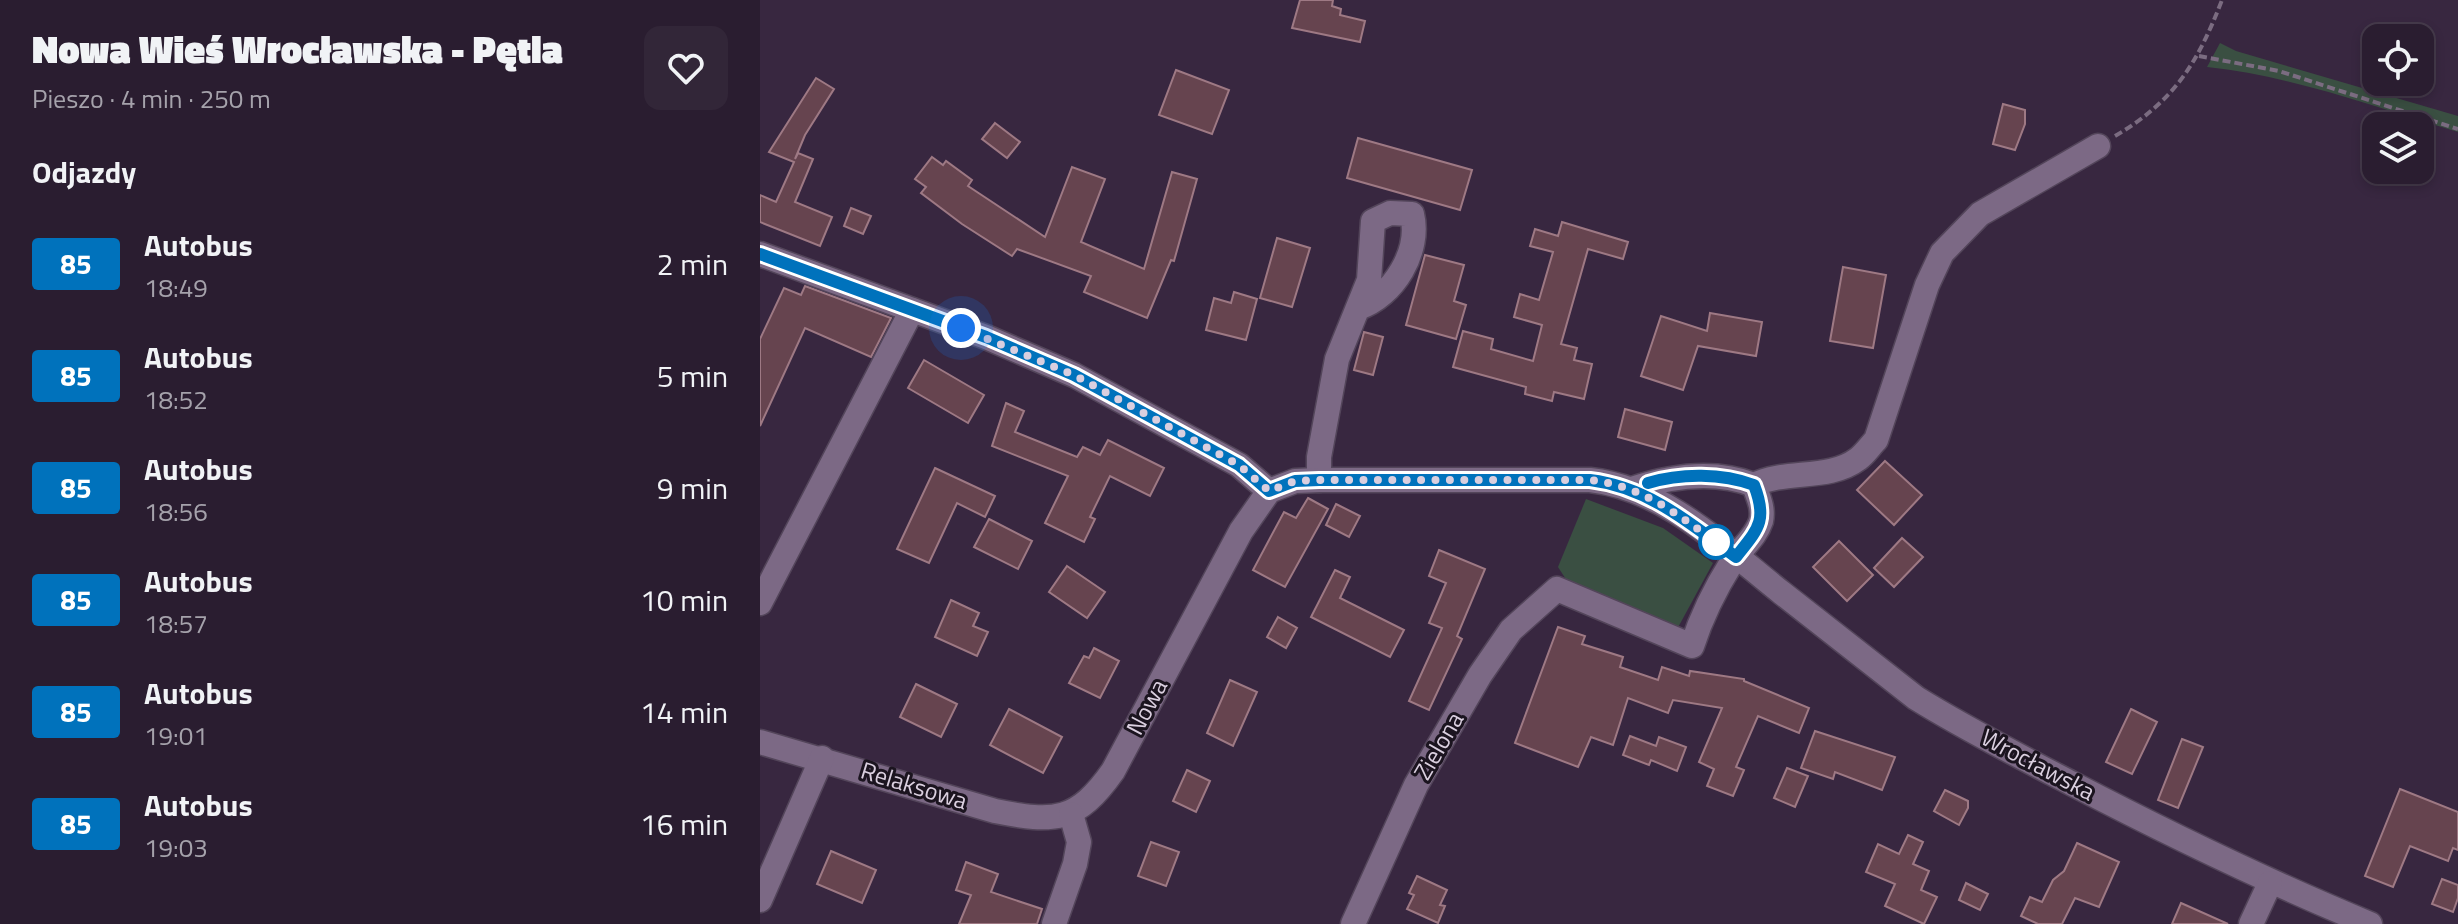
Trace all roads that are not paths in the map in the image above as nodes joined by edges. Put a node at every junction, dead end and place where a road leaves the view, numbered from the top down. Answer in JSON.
{"nodes":[{"id":1,"x":2098,"y":146,"type":"road end"},
{"id":2,"x":760,"y":254,"type":"edge"},
{"id":3,"x":1358,"y":308,"type":"dead end"},
{"id":4,"x":912,"y":310,"type":"junction"},
{"id":5,"x":1319,"y":480,"type":"junction"},
{"id":6,"x":1754,"y":485,"type":"junction"},
{"id":7,"x":1632,"y":489,"type":"junction"},
{"id":8,"x":1269,"y":491,"type":"junction"},
{"id":9,"x":1736,"y":557,"type":"junction"},
{"id":10,"x":760,"y":603,"type":"edge"},
{"id":11,"x":760,"y":742,"type":"edge"},
{"id":12,"x":822,"y":758,"type":"junction"},
{"id":13,"x":1071,"y":814,"type":"junction"},
{"id":14,"x":2270,"y":883,"type":"junction"},
{"id":15,"x":760,"y":900,"type":"edge"},
{"id":16,"x":1054,"y":924,"type":"edge"},
{"id":17,"x":1353,"y":924,"type":"edge"},
{"id":18,"x":2251,"y":924,"type":"edge"},
{"id":19,"x":2370,"y":924,"type":"edge"}],
"edges":[{"from":1,"to":6,"type":"street","name":"Wrocławska"},
{"from":2,"to":4,"type":"street"},
{"from":3,"to":5,"type":"street"},
{"from":4,"to":8,"type":"street"},
{"from":4,"to":10,"type":"street"},
{"from":5,"to":7,"type":"street","name":"Wrocławska"},
{"from":5,"to":8,"type":"street","name":"Wrocławska"},
{"from":6,"to":7,"type":"street","name":"Wrocławska"},
{"from":6,"to":9,"type":"street"},
{"from":7,"to":9,"type":"street","name":"Wrocławska"},
{"from":8,"to":13,"type":"street","name":"Nowa"},
{"from":9,"to":14,"type":"street","name":"Wrocławska"},
{"from":9,"to":17,"type":"street","name":"Zielona"},
{"from":11,"to":12,"type":"street","name":"Relaksowa"},
{"from":12,"to":13,"type":"street","name":"Relaksowa"},
{"from":12,"to":15,"type":"street"},
{"from":13,"to":16,"type":"street"},
{"from":14,"to":18,"type":"street"},
{"from":14,"to":19,"type":"street","name":"Wrocławska"}]}
